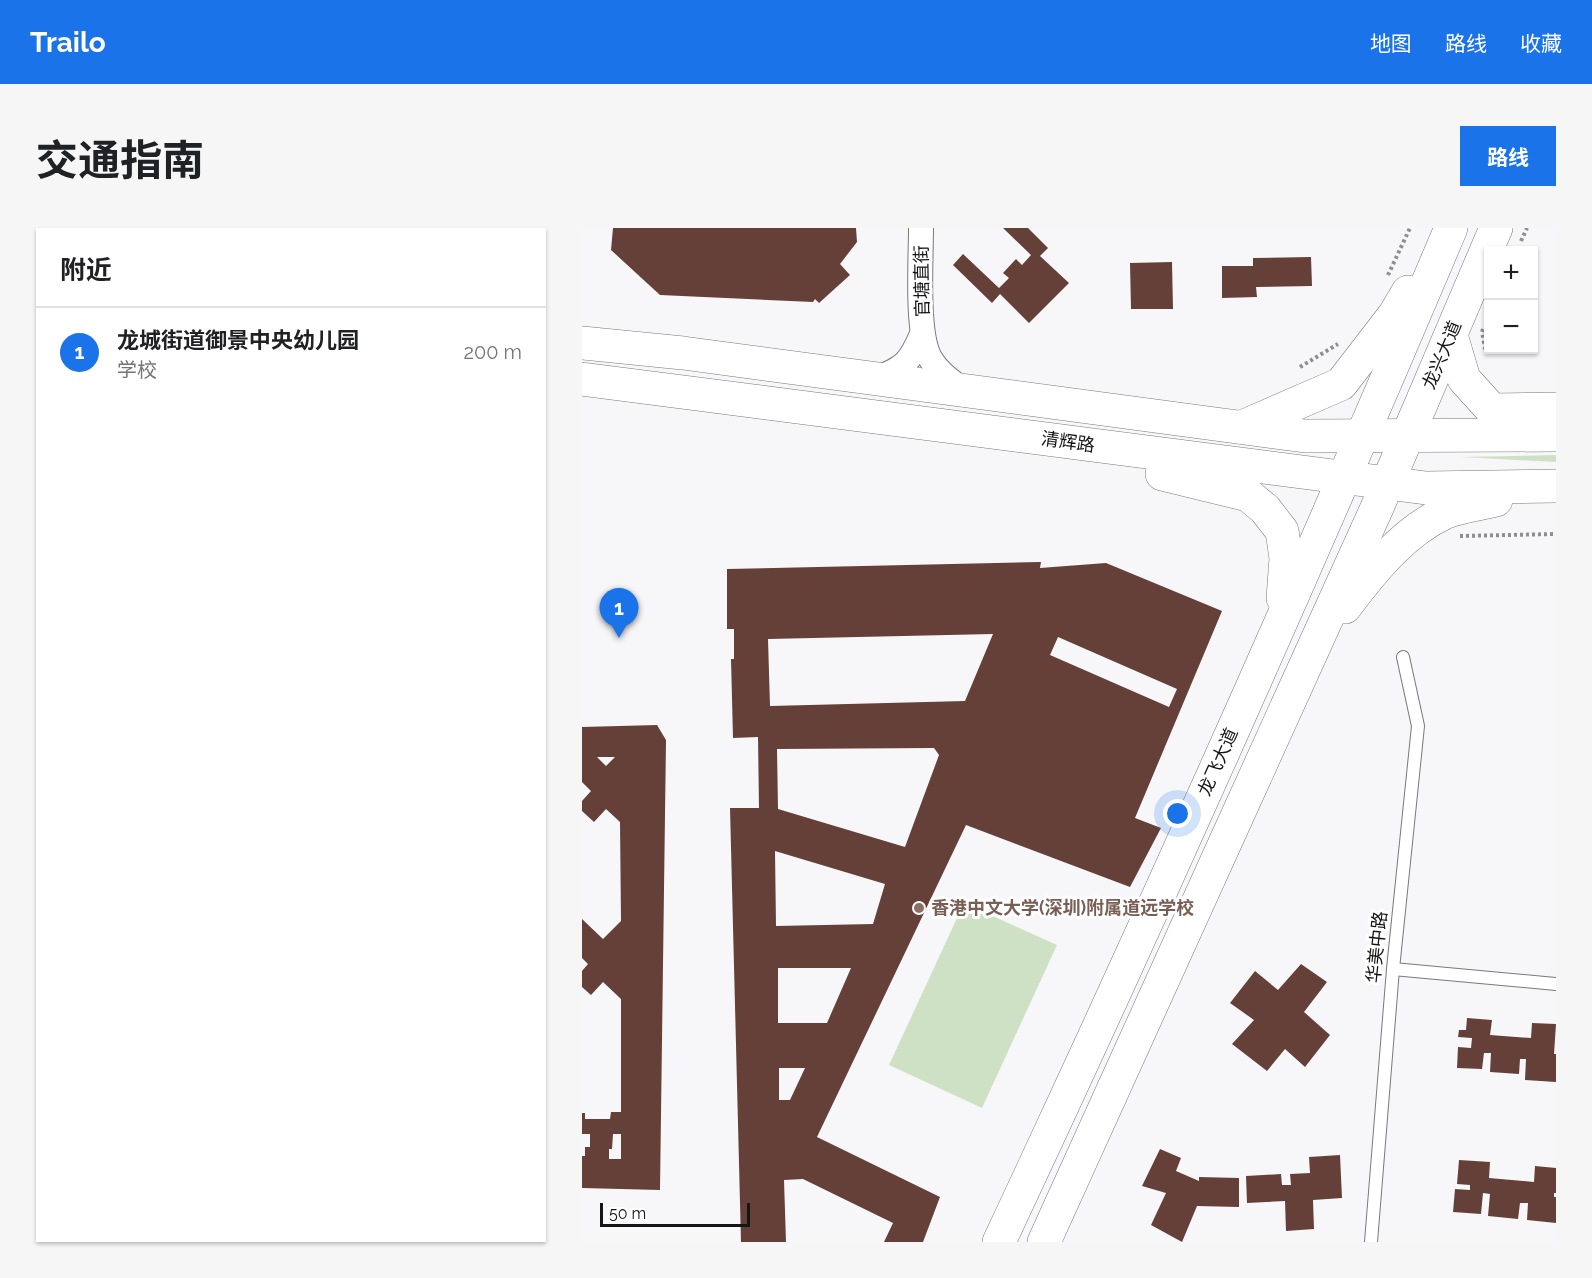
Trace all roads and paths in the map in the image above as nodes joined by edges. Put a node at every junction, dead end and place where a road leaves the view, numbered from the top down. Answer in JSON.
{"nodes":[{"id":1,"x":921,"y":228,"type":"edge"},
{"id":2,"x":1410,"y":228,"type":"edge"},
{"id":3,"x":1450,"y":228,"type":"edge"},
{"id":4,"x":1496,"y":228,"type":"edge"},
{"id":5,"x":1386,"y":279,"type":"dead end"},
{"id":6,"x":1484,"y":327,"type":"edge"},
{"id":7,"x":922,"y":334,"type":"junction"},
{"id":8,"x":1451,"y":335,"type":"junction"},
{"id":9,"x":1341,"y":342,"type":"dead end"},
{"id":10,"x":582,"y":343,"type":"edge"},
{"id":11,"x":1484,"y":344,"type":"edge"},
{"id":12,"x":1300,"y":366,"type":"dead end"},
{"id":13,"x":582,"y":379,"type":"edge"},
{"id":14,"x":878,"y":379,"type":"junction"},
{"id":15,"x":964,"y":390,"type":"junction"},
{"id":16,"x":1556,"y":409,"type":"edge"},
{"id":17,"x":1241,"y":427,"type":"junction"},
{"id":18,"x":1556,"y":435,"type":"edge"},
{"id":19,"x":1362,"y":436,"type":"junction"},
{"id":20,"x":1407,"y":436,"type":"junction"},
{"id":21,"x":1100,"y":446,"type":"junction"},
{"id":22,"x":1345,"y":478,"type":"junction"},
{"id":23,"x":1387,"y":483,"type":"junction"},
{"id":24,"x":1556,"y":488,"type":"edge"},
{"id":25,"x":1418,"y":528,"type":"junction"},
{"id":26,"x":1556,"y":534,"type":"edge"},
{"id":27,"x":1276,"y":633,"type":"junction"},
{"id":28,"x":1313,"y":649,"type":"junction"},
{"id":29,"x":1402,"y":657,"type":"dead end"},
{"id":30,"x":1393,"y":969,"type":"junction"},
{"id":31,"x":1556,"y":984,"type":"edge"},
{"id":32,"x":999,"y":1242,"type":"edge"},
{"id":33,"x":1044,"y":1242,"type":"edge"},
{"id":34,"x":1371,"y":1242,"type":"edge"}],
"edges":[{"from":1,"to":7,"type":"street","name":"官塘直街"},
{"from":2,"to":5,"type":"path"},
{"from":3,"to":17,"type":"street"},
{"from":3,"to":19,"type":"street"},
{"from":4,"to":8,"type":"street","name":"龙兴大道"},
{"from":6,"to":11,"type":"path"},
{"from":7,"to":14,"type":"street","name":"官塘直街"},
{"from":7,"to":15,"type":"street","name":"官塘直街"},
{"from":8,"to":16,"type":"street"},
{"from":8,"to":20,"type":"street","name":"龙兴大道"},
{"from":9,"to":12,"type":"path"},
{"from":10,"to":14,"type":"street","name":"清辉路"},
{"from":13,"to":21,"type":"street","name":"清辉路"},
{"from":14,"to":15,"type":"street","name":"清辉路"},
{"from":15,"to":17,"type":"street","name":"清辉路"},
{"from":17,"to":19,"type":"street","name":"清辉路"},
{"from":18,"to":20,"type":"street","name":"清辉路"},
{"from":19,"to":20,"type":"street","name":"清辉路"},
{"from":19,"to":22,"type":"street"},
{"from":20,"to":23,"type":"street","name":"龙兴大道"},
{"from":21,"to":22,"type":"street","name":"清辉路"},
{"from":21,"to":27,"type":"street"},
{"from":22,"to":23,"type":"street","name":"清辉路"},
{"from":22,"to":27,"type":"street","name":"龙飞大道"},
{"from":23,"to":24,"type":"street","name":"清辉路"},
{"from":23,"to":28,"type":"street"},
{"from":24,"to":25,"type":"street"},
{"from":25,"to":26,"type":"path"},
{"from":25,"to":28,"type":"street"},
{"from":27,"to":32,"type":"street","name":"龙飞大道"},
{"from":28,"to":33,"type":"street"},
{"from":29,"to":30,"type":"lane","name":"华美中路"},
{"from":30,"to":31,"type":"lane"},
{"from":30,"to":34,"type":"lane","name":"华美中路"}]}
